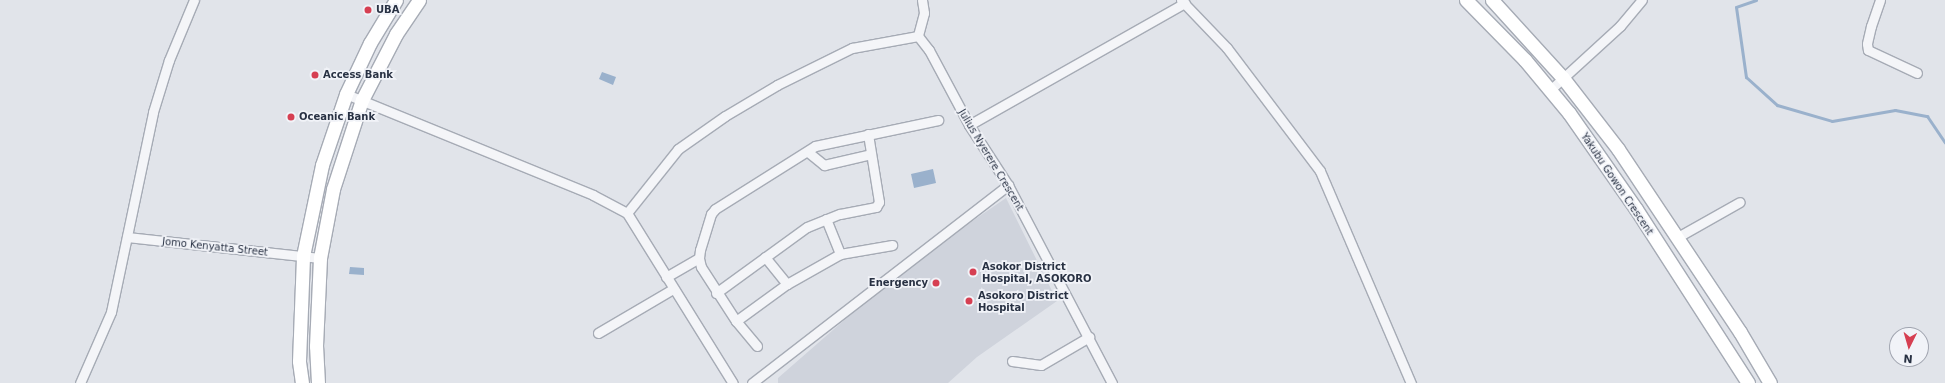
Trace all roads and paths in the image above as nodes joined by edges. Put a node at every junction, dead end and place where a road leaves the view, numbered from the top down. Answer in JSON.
{"nodes":[{"id":1,"x":194,"y":0,"type":"edge"},
{"id":2,"x":396,"y":0,"type":"edge"},
{"id":3,"x":419,"y":0,"type":"edge"},
{"id":4,"x":922,"y":0,"type":"edge"},
{"id":5,"x":1466,"y":0,"type":"edge"},
{"id":6,"x":1492,"y":0,"type":"edge"},
{"id":7,"x":1642,"y":0,"type":"edge"},
{"id":8,"x":1880,"y":0,"type":"edge"},
{"id":9,"x":1183,"y":2,"type":"edge"},
{"id":10,"x":918,"y":36,"type":"junction"},
{"id":11,"x":1917,"y":73,"type":"dead end"},
{"id":12,"x":1564,"y":78,"type":"junction"},
{"id":13,"x":1550,"y":90,"type":"junction"},
{"id":14,"x":346,"y":94,"type":"junction"},
{"id":15,"x":362,"y":100,"type":"junction"},
{"id":16,"x":938,"y":120,"type":"dead end"},
{"id":17,"x":968,"y":126,"type":"junction"},
{"id":18,"x":868,"y":134,"type":"junction"},
{"id":19,"x":808,"y":152,"type":"junction"},
{"id":20,"x":871,"y":154,"type":"junction"},
{"id":21,"x":1008,"y":185,"type":"junction"},
{"id":22,"x":1740,"y":202,"type":"dead end"},
{"id":23,"x":627,"y":213,"type":"junction"},
{"id":24,"x":826,"y":219,"type":"junction"},
{"id":25,"x":127,"y":237,"type":"junction"},
{"id":26,"x":1676,"y":238,"type":"junction"},
{"id":27,"x":892,"y":245,"type":"dead end"},
{"id":28,"x":840,"y":254,"type":"junction"},
{"id":29,"x":303,"y":256,"type":"junction"},
{"id":30,"x":766,"y":257,"type":"junction"},
{"id":31,"x":320,"y":258,"type":"junction"},
{"id":32,"x":699,"y":258,"type":"junction"},
{"id":33,"x":666,"y":277,"type":"junction"},
{"id":34,"x":787,"y":284,"type":"junction"},
{"id":35,"x":673,"y":289,"type":"junction"},
{"id":36,"x":716,"y":293,"type":"junction"},
{"id":37,"x":736,"y":321,"type":"junction"},
{"id":38,"x":598,"y":333,"type":"dead end"},
{"id":39,"x":1089,"y":337,"type":"junction"},
{"id":40,"x":757,"y":346,"type":"dead end"},
{"id":41,"x":1012,"y":361,"type":"dead end"},
{"id":42,"x":80,"y":383,"type":"edge"},
{"id":43,"x":302,"y":383,"type":"edge"},
{"id":44,"x":318,"y":383,"type":"edge"},
{"id":45,"x":733,"y":383,"type":"edge"},
{"id":46,"x":752,"y":383,"type":"edge"},
{"id":47,"x":1112,"y":383,"type":"edge"},
{"id":48,"x":1412,"y":383,"type":"edge"},
{"id":49,"x":1748,"y":383,"type":"edge"},
{"id":50,"x":1770,"y":383,"type":"edge"}],
"edges":[{"from":1,"to":25,"type":"street"},
{"from":2,"to":14,"type":"main road"},
{"from":3,"to":15,"type":"main road"},
{"from":4,"to":10,"type":"street"},
{"from":5,"to":13,"type":"main road","name":"Yakubu Gowon Crescent"},
{"from":6,"to":12,"type":"main road","name":"Yakubu Gowon Crescent"},
{"from":7,"to":12,"type":"street"},
{"from":8,"to":11,"type":"street"},
{"from":9,"to":17,"type":"street"},
{"from":9,"to":48,"type":"street"},
{"from":10,"to":17,"type":"street","name":"Julius Nyerere Crescent"},
{"from":10,"to":23,"type":"street"},
{"from":12,"to":13,"type":"street"},
{"from":12,"to":26,"type":"main road","name":"Yakubu Gowon Crescent"},
{"from":13,"to":49,"type":"main road","name":"Yakubu Gowon Crescent"},
{"from":14,"to":15,"type":"street"},
{"from":14,"to":29,"type":"main road"},
{"from":15,"to":23,"type":"street"},
{"from":15,"to":31,"type":"main road"},
{"from":16,"to":18,"type":"street"},
{"from":17,"to":21,"type":"street","name":"Julius Nyerere Crescent"},
{"from":18,"to":19,"type":"street"},
{"from":18,"to":20,"type":"street"},
{"from":19,"to":20,"type":"street"},
{"from":19,"to":32,"type":"street"},
{"from":20,"to":24,"type":"street"},
{"from":21,"to":39,"type":"street","name":"Julius Nyerere Crescent"},
{"from":21,"to":46,"type":"street"},
{"from":22,"to":26,"type":"street"},
{"from":23,"to":33,"type":"street"},
{"from":24,"to":28,"type":"street"},
{"from":24,"to":30,"type":"street"},
{"from":25,"to":29,"type":"street","name":"Jomo Kenyatta Street"},
{"from":25,"to":42,"type":"street"},
{"from":26,"to":50,"type":"main road","name":"Yakubu Gowon Crescent"},
{"from":27,"to":28,"type":"street"},
{"from":28,"to":34,"type":"street"},
{"from":29,"to":31,"type":"street","name":"Jomo Kenyatta Street"},
{"from":29,"to":43,"type":"main road"},
{"from":30,"to":34,"type":"street"},
{"from":30,"to":36,"type":"street"},
{"from":31,"to":44,"type":"main road"},
{"from":32,"to":33,"type":"street"},
{"from":32,"to":36,"type":"street"},
{"from":33,"to":35,"type":"street"},
{"from":34,"to":37,"type":"street"},
{"from":35,"to":38,"type":"street"},
{"from":35,"to":45,"type":"street"},
{"from":36,"to":37,"type":"street"},
{"from":37,"to":40,"type":"street"},
{"from":39,"to":41,"type":"street"},
{"from":39,"to":47,"type":"street","name":"Julius Nyerere Crescent"}]}
